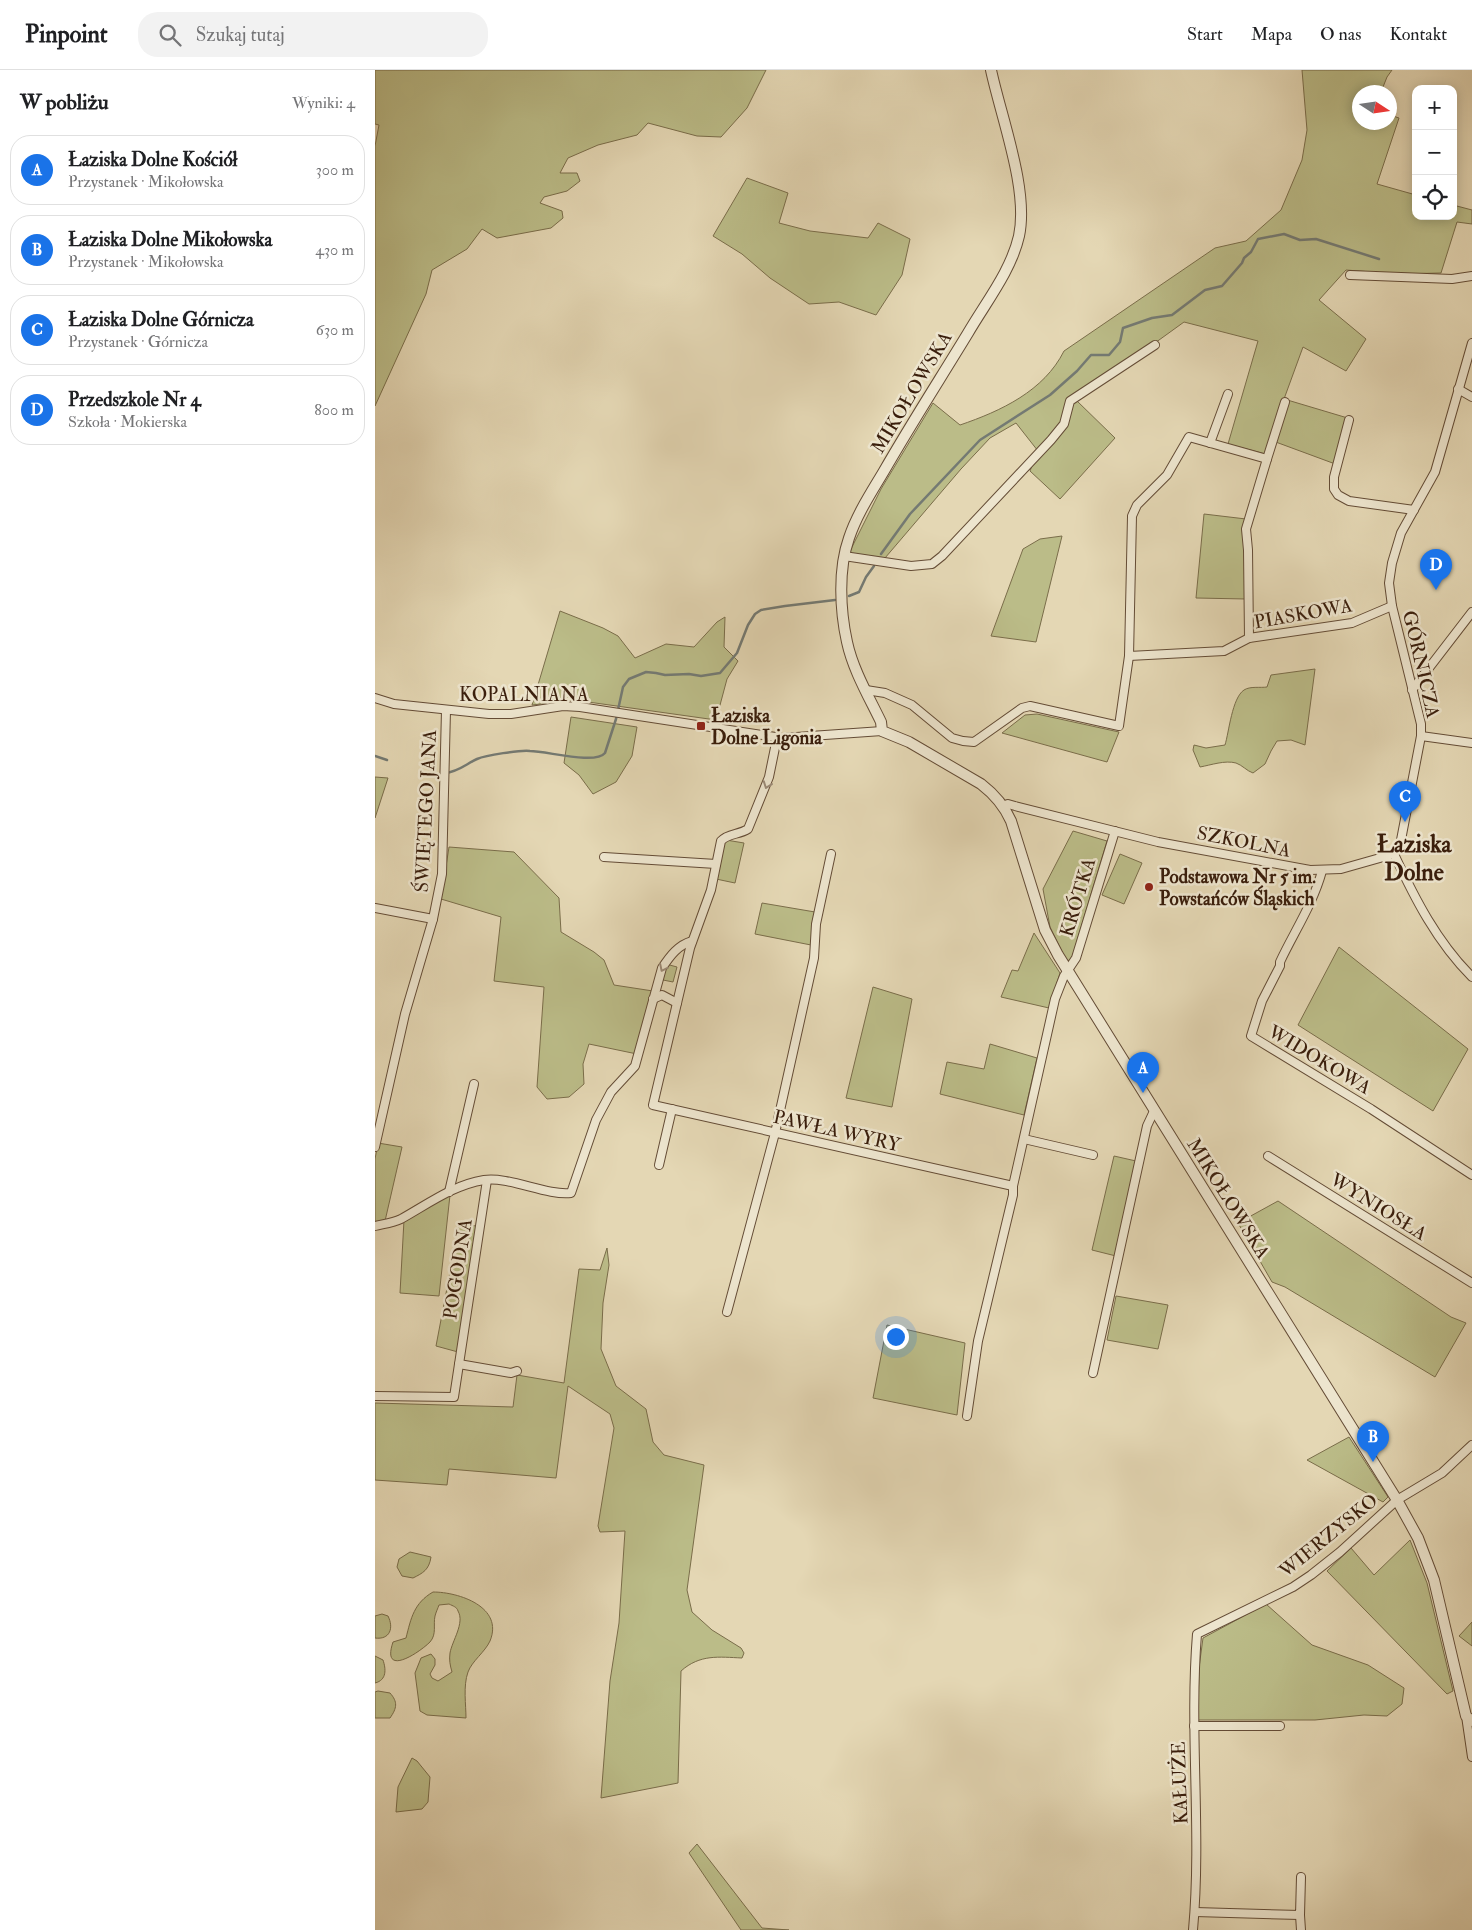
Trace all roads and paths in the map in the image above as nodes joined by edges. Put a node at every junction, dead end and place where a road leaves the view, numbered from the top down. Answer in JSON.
{"nodes":[{"id":1,"x":991,"y":70,"type":"edge"},
{"id":2,"x":1350,"y":275,"type":"dead end"},
{"id":3,"x":1472,"y":276,"type":"edge"},
{"id":4,"x":1472,"y":343,"type":"edge"},
{"id":5,"x":1155,"y":346,"type":"dead end"},
{"id":6,"x":1458,"y":389,"type":"junction"},
{"id":7,"x":1228,"y":394,"type":"dead end"},
{"id":8,"x":1472,"y":397,"type":"edge"},
{"id":9,"x":1285,"y":402,"type":"dead end"},
{"id":10,"x":1349,"y":420,"type":"dead end"},
{"id":11,"x":1210,"y":443,"type":"junction"},
{"id":12,"x":1267,"y":459,"type":"junction"},
{"id":13,"x":1414,"y":510,"type":"junction"},
{"id":14,"x":844,"y":556,"type":"junction"},
{"id":15,"x":1392,"y":606,"type":"junction"},
{"id":16,"x":1472,"y":612,"type":"edge"},
{"id":17,"x":1249,"y":638,"type":"junction"},
{"id":18,"x":1129,"y":656,"type":"junction"},
{"id":19,"x":866,"y":690,"type":"junction"},
{"id":20,"x":1412,"y":690,"type":"junction"},
{"id":21,"x":375,"y":698,"type":"edge"},
{"id":22,"x":446,"y":710,"type":"junction"},
{"id":23,"x":882,"y":731,"type":"junction"},
{"id":24,"x":1421,"y":736,"type":"junction"},
{"id":25,"x":777,"y":738,"type":"junction"},
{"id":26,"x":1472,"y":744,"type":"edge"},
{"id":27,"x":1003,"y":806,"type":"junction"},
{"id":28,"x":1115,"y":830,"type":"junction"},
{"id":29,"x":831,"y":854,"type":"dead end"},
{"id":30,"x":1394,"y":854,"type":"junction"},
{"id":31,"x":604,"y":856,"type":"dead end"},
{"id":32,"x":716,"y":864,"type":"junction"},
{"id":33,"x":1322,"y":871,"type":"junction"},
{"id":34,"x":375,"y":908,"type":"edge"},
{"id":35,"x":433,"y":919,"type":"junction"},
{"id":36,"x":692,"y":941,"type":"junction"},
{"id":37,"x":1068,"y":972,"type":"junction"},
{"id":38,"x":1472,"y":977,"type":"edge"},
{"id":39,"x":653,"y":999,"type":"junction"},
{"id":40,"x":677,"y":1003,"type":"junction"},
{"id":41,"x":474,"y":1084,"type":"dead end"},
{"id":42,"x":671,"y":1109,"type":"junction"},
{"id":43,"x":1154,"y":1111,"type":"junction"},
{"id":44,"x":775,"y":1133,"type":"junction"},
{"id":45,"x":1023,"y":1139,"type":"junction"},
{"id":46,"x":375,"y":1147,"type":"edge"},
{"id":47,"x":1093,"y":1155,"type":"dead end"},
{"id":48,"x":1268,"y":1156,"type":"dead end"},
{"id":49,"x":659,"y":1165,"type":"dead end"},
{"id":50,"x":1472,"y":1175,"type":"edge"},
{"id":51,"x":487,"y":1180,"type":"junction"},
{"id":52,"x":1013,"y":1186,"type":"junction"},
{"id":53,"x":449,"y":1192,"type":"junction"},
{"id":54,"x":375,"y":1226,"type":"edge"},
{"id":55,"x":1472,"y":1283,"type":"edge"},
{"id":56,"x":727,"y":1312,"type":"dead end"},
{"id":57,"x":459,"y":1364,"type":"junction"},
{"id":58,"x":517,"y":1371,"type":"dead end"},
{"id":59,"x":1093,"y":1373,"type":"dead end"},
{"id":60,"x":375,"y":1396,"type":"edge"},
{"id":61,"x":967,"y":1416,"type":"dead end"},
{"id":62,"x":1472,"y":1445,"type":"edge"},
{"id":63,"x":1397,"y":1500,"type":"junction"},
{"id":64,"x":1197,"y":1634,"type":"joint"},
{"id":65,"x":1469,"y":1719,"type":"edge"},
{"id":66,"x":1194,"y":1726,"type":"junction"},
{"id":67,"x":1280,"y":1726,"type":"dead end"},
{"id":68,"x":1472,"y":1757,"type":"edge"},
{"id":69,"x":1301,"y":1878,"type":"dead end"},
{"id":70,"x":1195,"y":1912,"type":"junction"},
{"id":71,"x":1300,"y":1914,"type":"junction"},
{"id":72,"x":1193,"y":1930,"type":"edge"},
{"id":73,"x":1301,"y":1930,"type":"edge"}],
"edges":[{"from":1,"to":14,"type":"street","name":"MIKOŁOWSKA"},
{"from":2,"to":3,"type":"street"},
{"from":4,"to":6,"type":"street","name":"GÓRNICZA"},
{"from":5,"to":14,"type":"street"},
{"from":6,"to":8,"type":"street"},
{"from":6,"to":13,"type":"street","name":"GÓRNICZA"},
{"from":7,"to":11,"type":"street"},
{"from":9,"to":12,"type":"street"},
{"from":10,"to":13,"type":"street"},
{"from":11,"to":12,"type":"street"},
{"from":11,"to":18,"type":"street"},
{"from":12,"to":17,"type":"street"},
{"from":13,"to":15,"type":"street","name":"GÓRNICZA"},
{"from":14,"to":19,"type":"street","name":"MIKOŁOWSKA"},
{"from":15,"to":17,"type":"street","name":"PIASKOWA"},
{"from":15,"to":20,"type":"street","name":"GÓRNICZA"},
{"from":16,"to":20,"type":"street"},
{"from":17,"to":18,"type":"street","name":"PIASKOWA"},
{"from":18,"to":19,"type":"street"},
{"from":19,"to":23,"type":"street","name":"MIKOŁOWSKA"},
{"from":20,"to":24,"type":"street","name":"GÓRNICZA"},
{"from":21,"to":22,"type":"street","name":"KOPALNIANA"},
{"from":22,"to":25,"type":"street","name":"KOPALNIANA"},
{"from":22,"to":35,"type":"street","name":"ŚWIĘTEGO JANA"},
{"from":23,"to":25,"type":"street","name":"KOPALNIANA"},
{"from":23,"to":27,"type":"street","name":"MIKOŁOWSKA"},
{"from":24,"to":26,"type":"street"},
{"from":24,"to":30,"type":"street","name":"GÓRNICZA"},
{"from":25,"to":32,"type":"street","one_way":true},
{"from":27,"to":28,"type":"street","name":"SZKOLNA"},
{"from":27,"to":37,"type":"street","name":"MIKOŁOWSKA"},
{"from":28,"to":33,"type":"street","name":"SZKOLNA"},
{"from":28,"to":37,"type":"street","name":"KRÓTKA"},
{"from":29,"to":44,"type":"street"},
{"from":30,"to":33,"type":"street","name":"SZKOLNA"},
{"from":30,"to":38,"type":"street"},
{"from":31,"to":32,"type":"street"},
{"from":32,"to":36,"type":"street"},
{"from":33,"to":50,"type":"street","name":"WIDOKOWA"},
{"from":34,"to":35,"type":"street"},
{"from":35,"to":46,"type":"street","name":"ŚWIĘTEGO JANA"},
{"from":36,"to":39,"type":"street","one_way":true},
{"from":36,"to":40,"type":"street"},
{"from":37,"to":43,"type":"street","name":"MIKOŁOWSKA"},
{"from":37,"to":45,"type":"street","name":"KRÓTKA"},
{"from":39,"to":40,"type":"street"},
{"from":39,"to":51,"type":"street"},
{"from":40,"to":42,"type":"street","name":"PAWŁA WYRY"},
{"from":41,"to":53,"type":"street"},
{"from":42,"to":44,"type":"street","name":"PAWŁA WYRY"},
{"from":42,"to":49,"type":"street"},
{"from":43,"to":59,"type":"street"},
{"from":43,"to":63,"type":"street","name":"MIKOŁOWSKA"},
{"from":44,"to":52,"type":"street","name":"PAWŁA WYRY"},
{"from":44,"to":56,"type":"street"},
{"from":45,"to":47,"type":"street"},
{"from":45,"to":52,"type":"street","name":"KRÓTKA"},
{"from":48,"to":55,"type":"street","name":"WYNIOSŁA"},
{"from":51,"to":53,"type":"street"},
{"from":51,"to":57,"type":"street","name":"POGODNA"},
{"from":52,"to":61,"type":"street","name":"KRÓTKA"},
{"from":53,"to":54,"type":"street"},
{"from":57,"to":58,"type":"street"},
{"from":57,"to":60,"type":"street","name":"POGODNA"},
{"from":62,"to":63,"type":"street","name":"WIERZYSKO"},
{"from":63,"to":64,"type":"street","name":"WIERZYSKO"},
{"from":63,"to":65,"type":"street","name":"MIKOŁOWSKA"},
{"from":64,"to":66,"type":"street","name":"KAŁUŻE"},
{"from":65,"to":68,"type":"street"},
{"from":66,"to":67,"type":"street"},
{"from":66,"to":70,"type":"street","name":"KAŁUŻE"},
{"from":69,"to":71,"type":"street"},
{"from":70,"to":71,"type":"street"},
{"from":70,"to":72,"type":"street","name":"KAŁUŻE"},
{"from":71,"to":73,"type":"street"}]}
